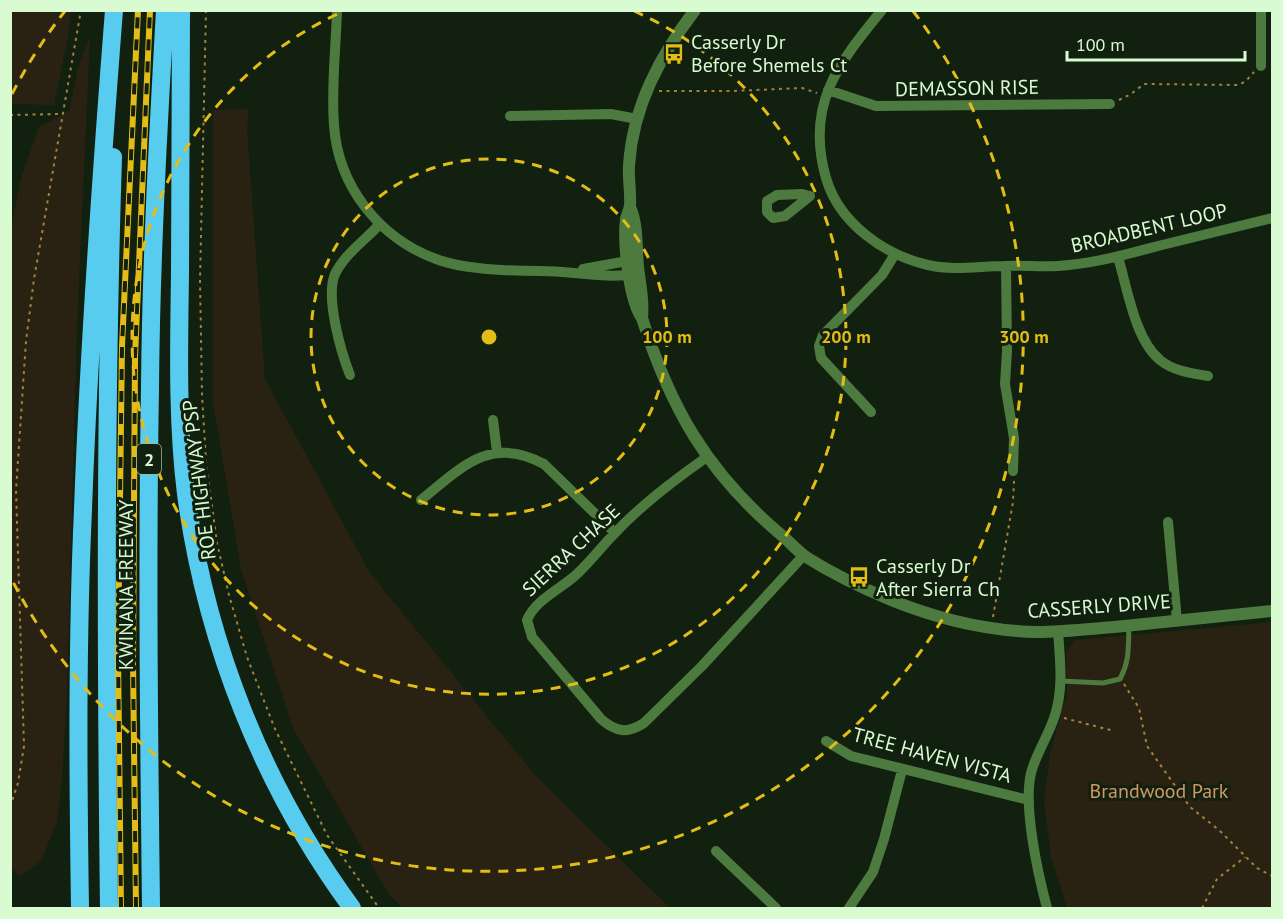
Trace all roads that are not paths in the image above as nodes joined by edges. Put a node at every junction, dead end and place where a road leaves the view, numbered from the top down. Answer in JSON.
{"nodes":[{"id":1,"x":114,"y":10,"type":"edge"},
{"id":2,"x":118,"y":10,"type":"edge"},
{"id":3,"x":165,"y":10,"type":"edge"},
{"id":4,"x":181,"y":10,"type":"edge"},
{"id":5,"x":338,"y":10,"type":"edge"},
{"id":6,"x":695,"y":10,"type":"edge"},
{"id":7,"x":882,"y":10,"type":"edge"},
{"id":8,"x":1261,"y":10,"type":"edge"},
{"id":9,"x":1261,"y":66,"type":"road end"},
{"id":10,"x":827,"y":93,"type":"junction"},
{"id":11,"x":1110,"y":104,"type":"road end"},
{"id":12,"x":510,"y":116,"type":"dead end"},
{"id":13,"x":637,"y":118,"type":"junction"},
{"id":14,"x":829,"y":189,"type":"junction"},
{"id":15,"x":810,"y":196,"type":"dead end"},
{"id":16,"x":1272,"y":218,"type":"edge"},
{"id":17,"x":380,"y":225,"type":"junction"},
{"id":18,"x":895,"y":254,"type":"junction"},
{"id":19,"x":1118,"y":257,"type":"junction"},
{"id":20,"x":632,"y":260,"type":"junction"},
{"id":21,"x":1006,"y":266,"type":"junction"},
{"id":22,"x":568,"y":272,"type":"junction"},
{"id":23,"x":634,"y":274,"type":"junction"},
{"id":24,"x":350,"y":375,"type":"dead end"},
{"id":25,"x":1208,"y":376,"type":"dead end"},
{"id":26,"x":871,"y":412,"type":"dead end"},
{"id":27,"x":493,"y":420,"type":"dead end"},
{"id":28,"x":497,"y":452,"type":"junction"},
{"id":29,"x":707,"y":457,"type":"junction"},
{"id":30,"x":1013,"y":471,"type":"road end"},
{"id":31,"x":421,"y":500,"type":"dead end"},
{"id":32,"x":1168,"y":522,"type":"dead end"},
{"id":33,"x":615,"y":533,"type":"junction"},
{"id":34,"x":804,"y":555,"type":"junction"},
{"id":35,"x":1272,"y":611,"type":"edge"},
{"id":36,"x":1177,"y":621,"type":"junction"},
{"id":37,"x":1129,"y":626,"type":"junction"},
{"id":38,"x":1058,"y":632,"type":"junction"},
{"id":39,"x":1061,"y":681,"type":"junction"},
{"id":40,"x":826,"y":741,"type":"dead end"},
{"id":41,"x":902,"y":770,"type":"junction"},
{"id":42,"x":1029,"y":800,"type":"junction"},
{"id":43,"x":716,"y":851,"type":"dead end"},
{"id":44,"x":80,"y":909,"type":"edge"},
{"id":45,"x":109,"y":909,"type":"edge"},
{"id":46,"x":151,"y":909,"type":"edge"},
{"id":47,"x":352,"y":909,"type":"edge"},
{"id":48,"x":776,"y":909,"type":"edge"},
{"id":49,"x":849,"y":909,"type":"edge"},
{"id":50,"x":1047,"y":909,"type":"edge"}],
"edges":[{"from":1,"to":44,"type":"highway"},
{"from":2,"to":45,"type":"highway","name":"KWINANA FREEWAY","number":"2"},
{"from":3,"to":46,"type":"highway","name":"KWINANA FREEWAY","number":"2"},
{"from":4,"to":47,"type":"highway"},
{"from":5,"to":17,"type":"street"},
{"from":6,"to":13,"type":"street","name":"CASSERLY DRIVE"},
{"from":7,"to":10,"type":"street","name":"BROADBENT LOOP"},
{"from":8,"to":9,"type":"street"},
{"from":10,"to":11,"type":"street","name":"DEMASSON RISE"},
{"from":10,"to":14,"type":"street","name":"BROADBENT LOOP"},
{"from":12,"to":13,"type":"street"},
{"from":13,"to":20,"type":"street","name":"CASSERLY DRIVE"},
{"from":14,"to":15,"type":"street"},
{"from":14,"to":18,"type":"street","name":"BROADBENT LOOP"},
{"from":16,"to":19,"type":"street","name":"BROADBENT LOOP"},
{"from":17,"to":22,"type":"street"},
{"from":17,"to":24,"type":"street"},
{"from":18,"to":21,"type":"street","name":"BROADBENT LOOP"},
{"from":18,"to":26,"type":"street"},
{"from":19,"to":21,"type":"street","name":"BROADBENT LOOP"},
{"from":19,"to":25,"type":"street"},
{"from":20,"to":22,"type":"street"},
{"from":20,"to":23,"type":"street","name":"CASSERLY DRIVE"},
{"from":21,"to":30,"type":"street"},
{"from":22,"to":23,"type":"street"},
{"from":23,"to":29,"type":"street","name":"CASSERLY DRIVE"},
{"from":27,"to":28,"type":"street"},
{"from":28,"to":31,"type":"street"},
{"from":28,"to":33,"type":"street"},
{"from":29,"to":33,"type":"street","name":"SIERRA CHASE"},
{"from":29,"to":34,"type":"street","name":"CASSERLY DRIVE"},
{"from":32,"to":36,"type":"street"},
{"from":33,"to":34,"type":"street","name":"SIERRA CHASE"},
{"from":34,"to":38,"type":"street","name":"CASSERLY DRIVE"},
{"from":35,"to":36,"type":"street","name":"CASSERLY DRIVE"},
{"from":36,"to":37,"type":"street","name":"CASSERLY DRIVE"},
{"from":37,"to":38,"type":"street","name":"CASSERLY DRIVE"},
{"from":37,"to":39,"type":"lane"},
{"from":38,"to":39,"type":"street"},
{"from":39,"to":42,"type":"street"},
{"from":40,"to":41,"type":"street","name":"TREE HAVEN VISTA"},
{"from":41,"to":42,"type":"street","name":"TREE HAVEN VISTA"},
{"from":41,"to":49,"type":"street"},
{"from":42,"to":50,"type":"street"},
{"from":43,"to":48,"type":"street"}]}
